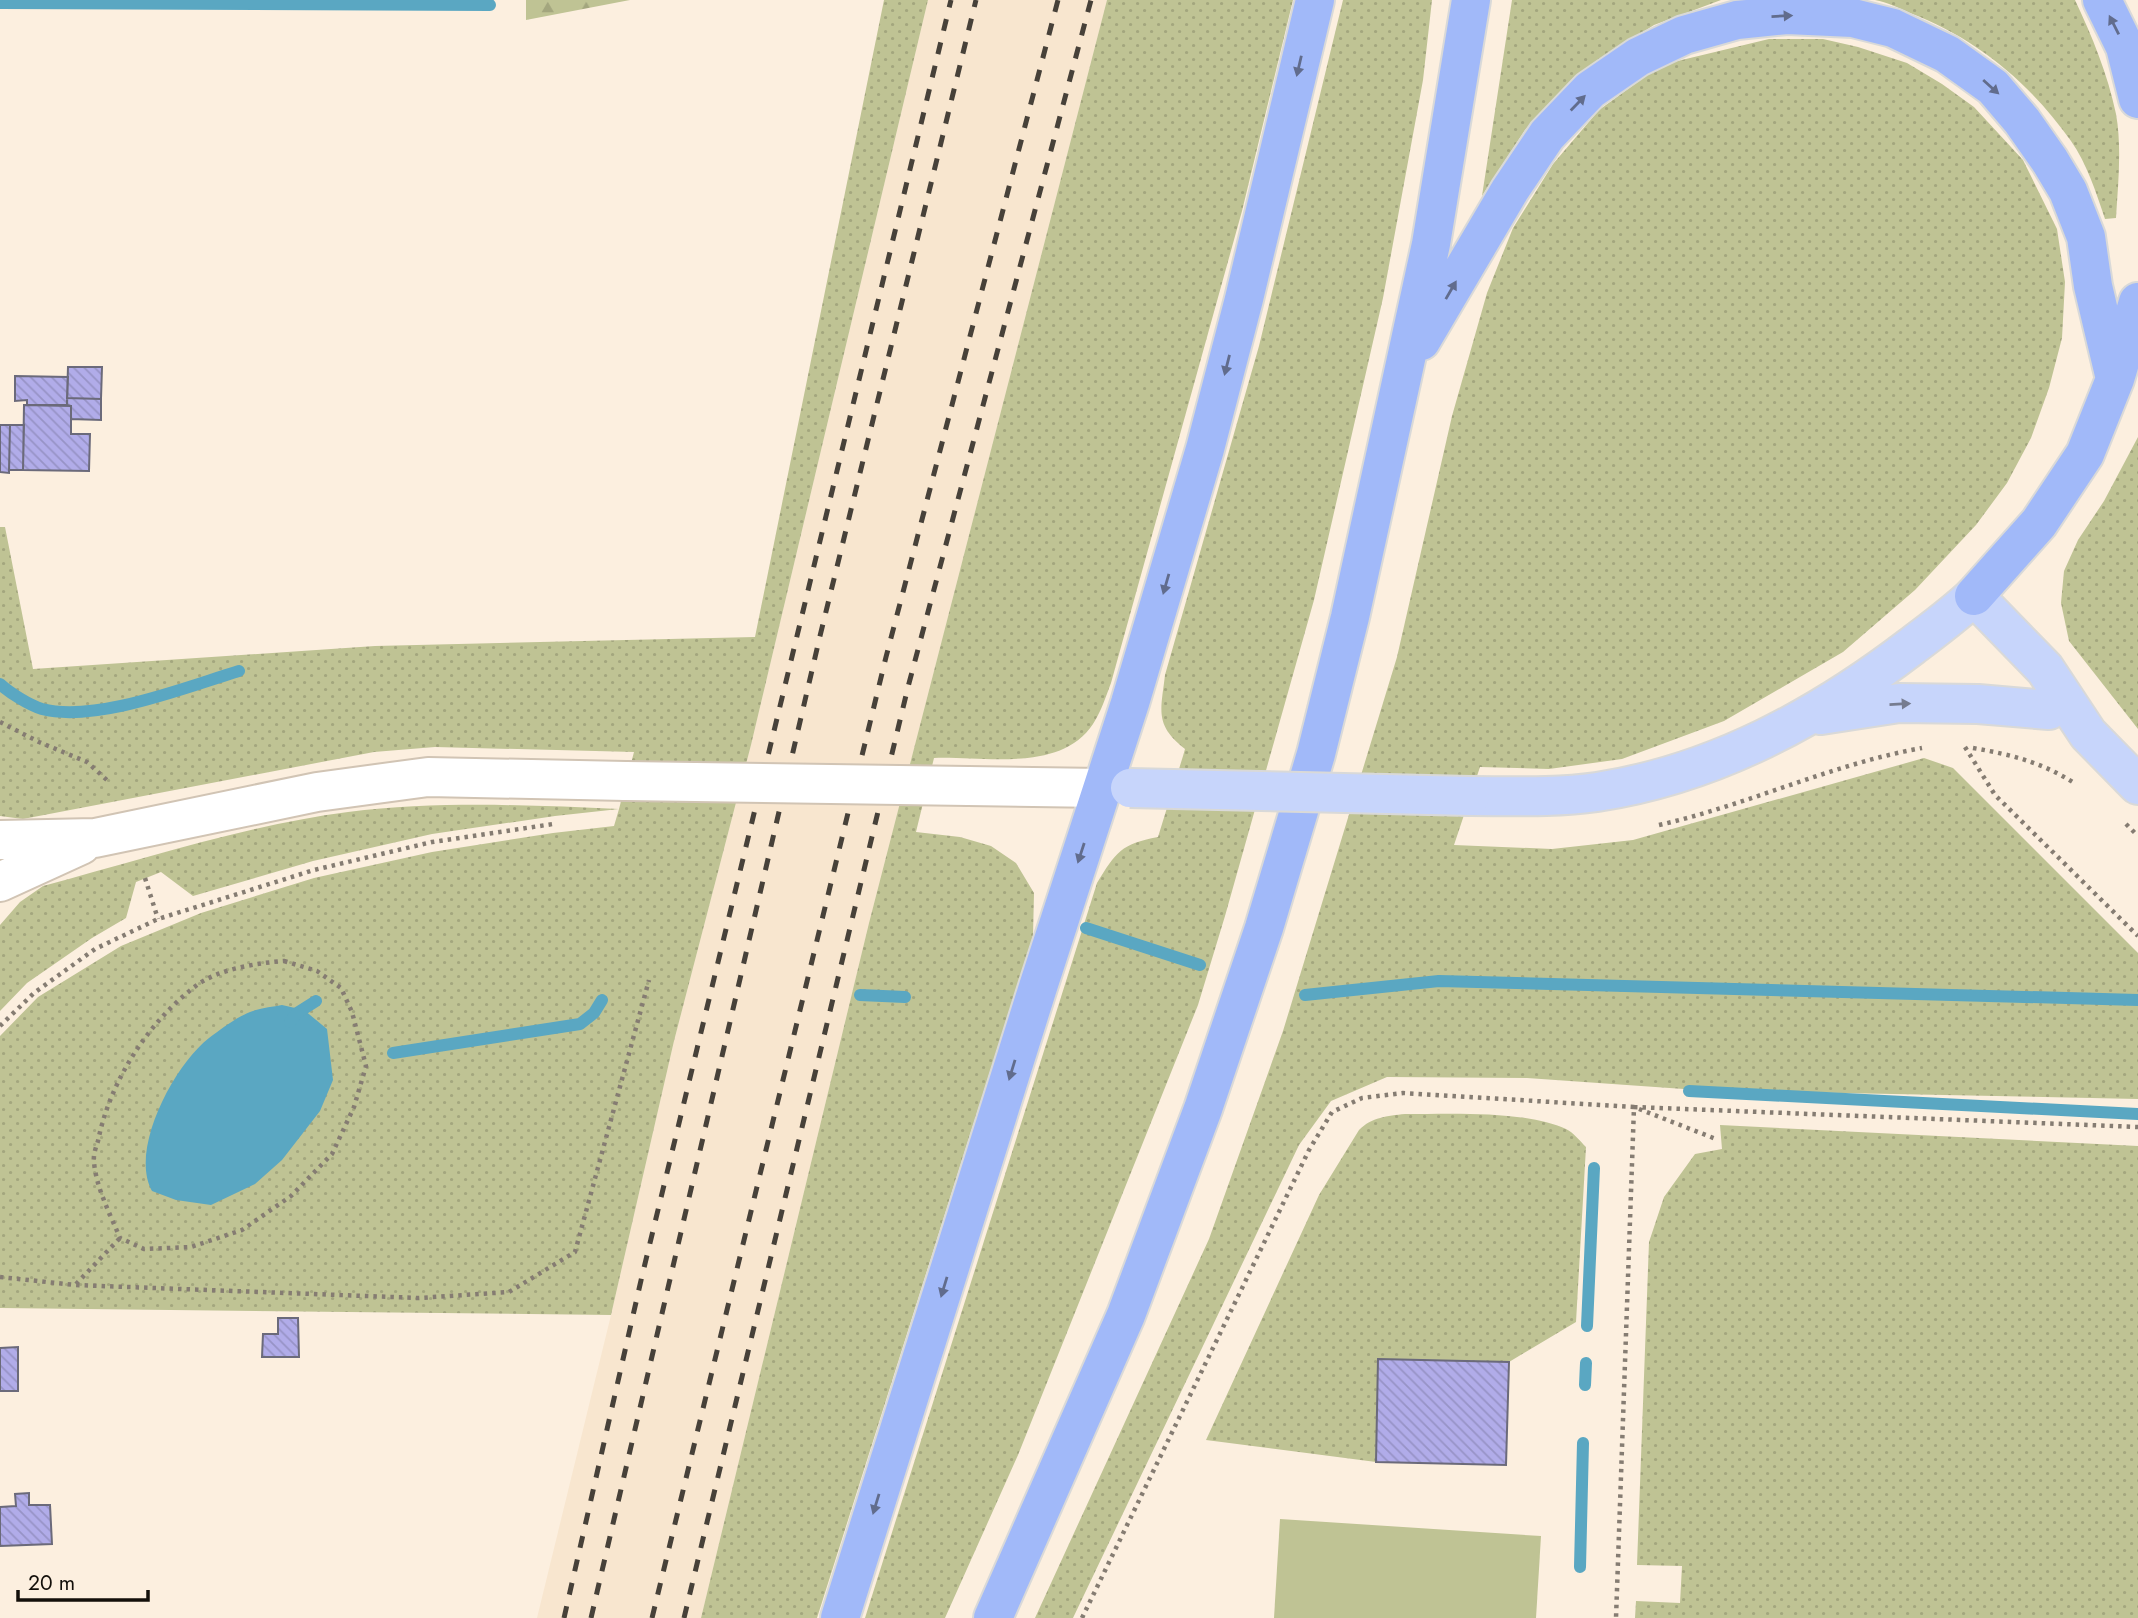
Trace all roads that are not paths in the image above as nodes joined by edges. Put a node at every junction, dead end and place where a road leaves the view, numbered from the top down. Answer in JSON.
{"nodes":[{"id":1,"x":1315,"y":0,"type":"edge"},
{"id":2,"x":1471,"y":0,"type":"edge"},
{"id":3,"x":2102,"y":0,"type":"edge"},
{"id":4,"x":2138,"y":99,"type":"edge"},
{"id":5,"x":2138,"y":302,"type":"edge"},
{"id":6,"x":1404,"y":370,"type":"junction"},
{"id":7,"x":2115,"y":379,"type":"junction"},
{"id":8,"x":1966,"y":603,"type":"junction"},
{"id":9,"x":2049,"y":710,"type":"junction"},
{"id":10,"x":1808,"y":716,"type":"junction"},
{"id":11,"x":2088,"y":734,"type":"junction"},
{"id":12,"x":2138,"y":785,"type":"edge"},
{"id":13,"x":1116,"y":788,"type":"junction"},
{"id":14,"x":95,"y":838,"type":"junction"},
{"id":15,"x":0,"y":840,"type":"edge"},
{"id":16,"x":0,"y":881,"type":"edge"},
{"id":17,"x":840,"y":1618,"type":"edge"},
{"id":18,"x":993,"y":1618,"type":"edge"}],
"edges":[{"from":1,"to":13,"type":"highway","one_way":true},
{"from":2,"to":6,"type":"highway"},
{"from":4,"to":3,"type":"highway","one_way":true},
{"from":5,"to":7,"type":"highway"},
{"from":6,"to":7,"type":"highway","one_way":true},
{"from":6,"to":18,"type":"highway"},
{"from":7,"to":8,"type":"highway"},
{"from":8,"to":9,"type":"main road"},
{"from":8,"to":10,"type":"main road"},
{"from":8,"to":11,"type":"main road"},
{"from":10,"to":9,"type":"main road","one_way":true},
{"from":9,"to":11,"type":"main road"},
{"from":10,"to":13,"type":"main road","bridge":true},
{"from":11,"to":12,"type":"main road"},
{"from":13,"to":14,"type":"street","bridge":true},
{"from":13,"to":17,"type":"highway","one_way":true},
{"from":14,"to":15,"type":"street"},
{"from":14,"to":16,"type":"street"}]}
